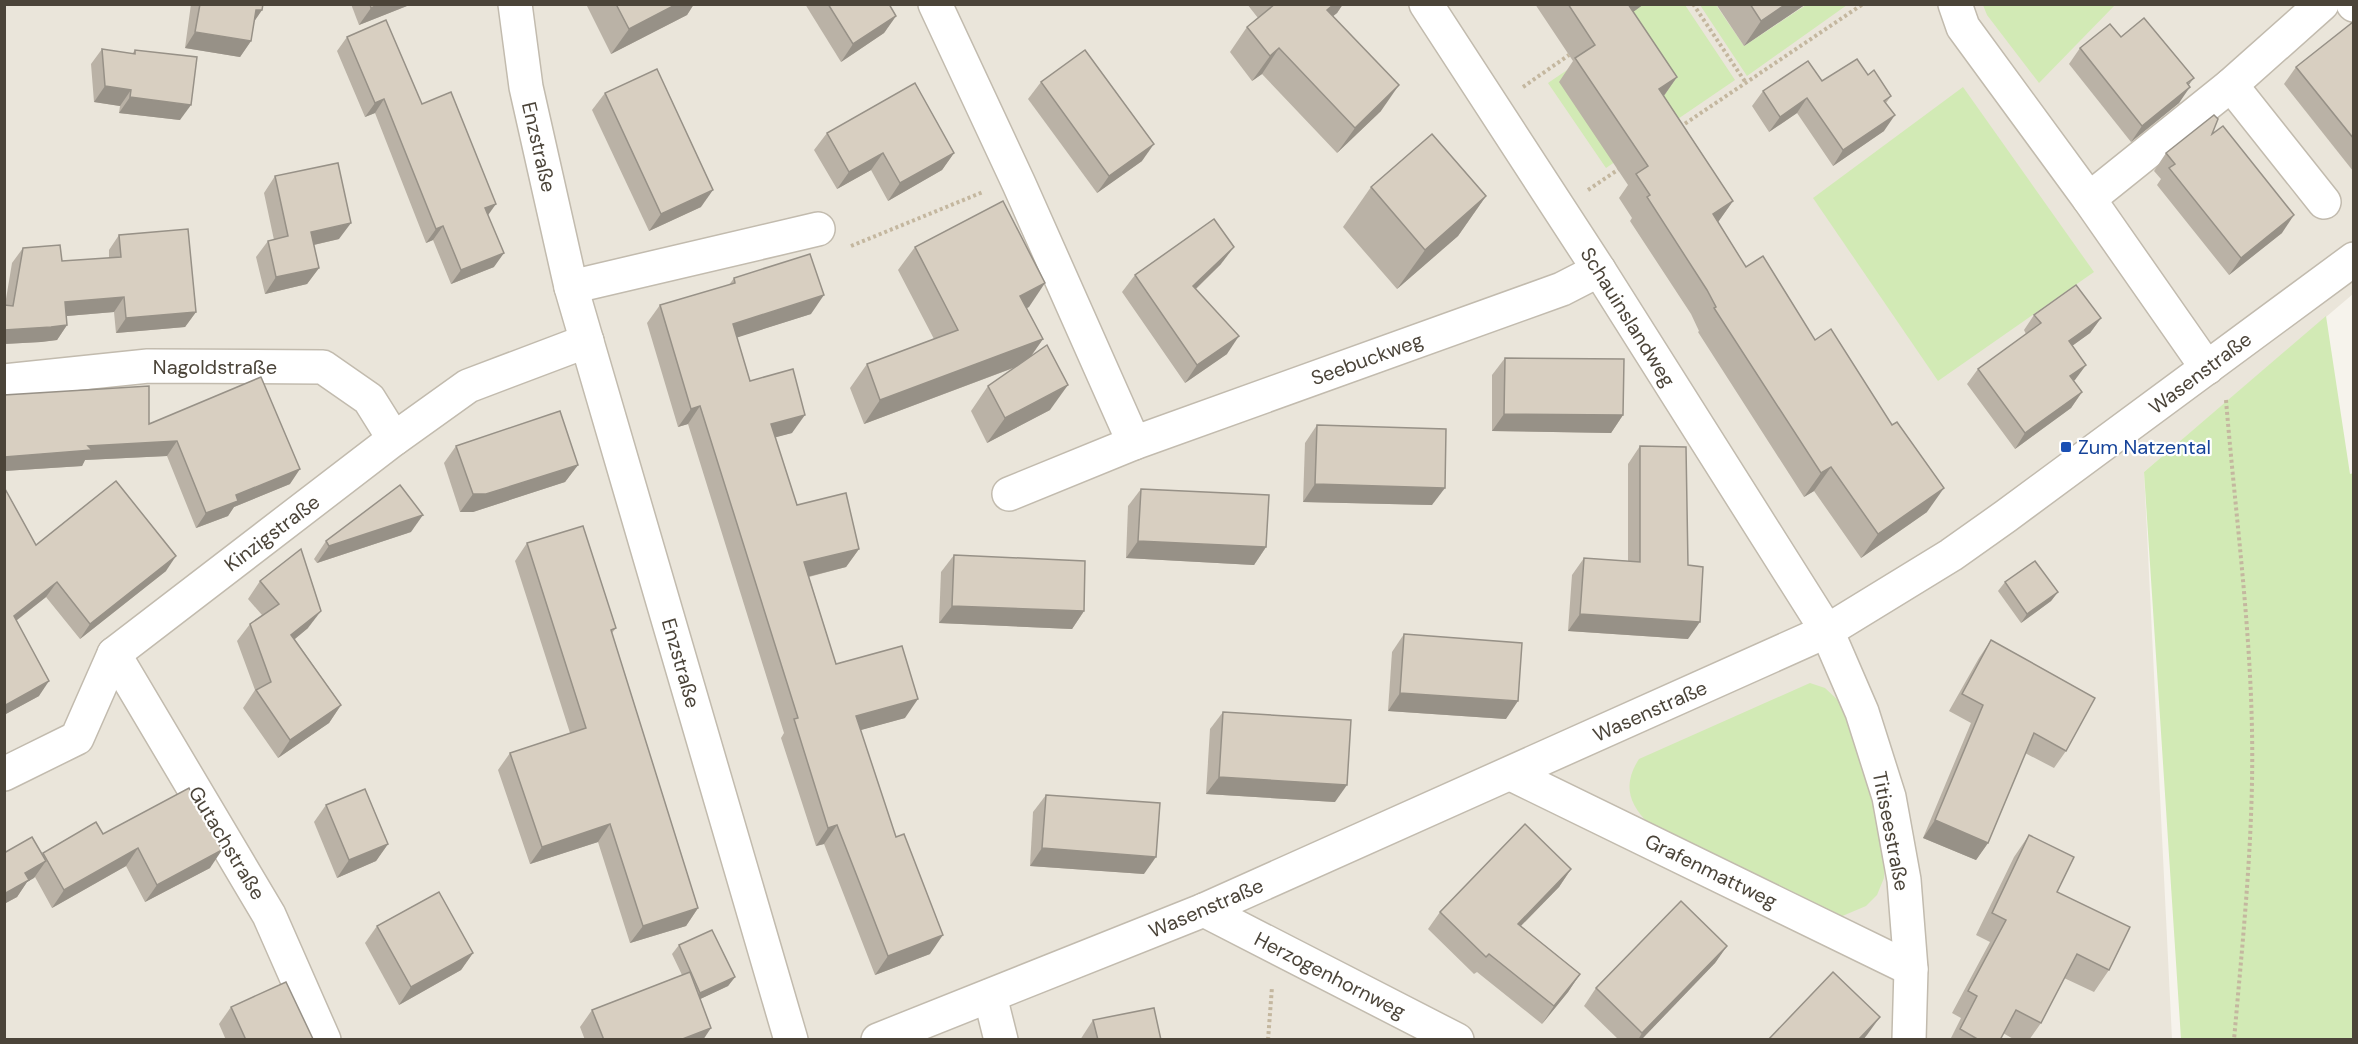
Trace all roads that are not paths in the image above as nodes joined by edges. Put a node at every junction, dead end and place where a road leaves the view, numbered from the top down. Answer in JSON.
{"nodes":[{"id":1,"x":514,"y":4,"type":"edge"},
{"id":2,"x":935,"y":4,"type":"edge"},
{"id":3,"x":1426,"y":4,"type":"edge"},
{"id":4,"x":1955,"y":4,"type":"edge"},
{"id":5,"x":2322,"y":4,"type":"edge"},
{"id":6,"x":2232,"y":85,"type":"junction"},
{"id":7,"x":2089,"y":199,"type":"junction"},
{"id":8,"x":2324,"y":202,"type":"dead end"},
{"id":9,"x":818,"y":229,"type":"road end"},
{"id":10,"x":2354,"y":259,"type":"edge"},
{"id":11,"x":1599,"y":270,"type":"junction"},
{"id":12,"x":571,"y":287,"type":"junction"},
{"id":13,"x":587,"y":341,"type":"junction"},
{"id":14,"x":2216,"y":379,"type":"junction"},
{"id":15,"x":4,"y":381,"type":"edge"},
{"id":16,"x":394,"y":439,"type":"junction"},
{"id":17,"x":1134,"y":443,"type":"junction"},
{"id":18,"x":1009,"y":494,"type":"dead end"},
{"id":19,"x":1827,"y":631,"type":"junction"},
{"id":20,"x":114,"y":654,"type":"junction"},
{"id":21,"x":4,"y":774,"type":"edge"},
{"id":22,"x":1511,"y":774,"type":"junction"},
{"id":23,"x":1204,"y":910,"type":"junction"},
{"id":24,"x":1911,"y":969,"type":"junction"},
{"id":25,"x":990,"y":996,"type":"junction"},
{"id":26,"x":324,"y":1040,"type":"edge"},
{"id":27,"x":791,"y":1040,"type":"edge"},
{"id":28,"x":878,"y":1040,"type":"edge"},
{"id":29,"x":1001,"y":1040,"type":"edge"},
{"id":30,"x":1457,"y":1040,"type":"edge"},
{"id":31,"x":1909,"y":1040,"type":"edge"}],
"edges":[{"from":1,"to":12,"type":"street","name":"Enzstraße"},
{"from":2,"to":17,"type":"street"},
{"from":3,"to":11,"type":"street","name":"Schauinslandweg"},
{"from":4,"to":7,"type":"street"},
{"from":5,"to":6,"type":"street"},
{"from":6,"to":7,"type":"street"},
{"from":6,"to":8,"type":"street"},
{"from":7,"to":14,"type":"street"},
{"from":9,"to":12,"type":"street"},
{"from":10,"to":14,"type":"street","name":"Wasenstraße"},
{"from":11,"to":17,"type":"street","name":"Seebuckweg"},
{"from":11,"to":19,"type":"street","name":"Schauinslandweg"},
{"from":12,"to":13,"type":"street","name":"Enzstraße"},
{"from":13,"to":16,"type":"street","name":"Kinzigstraße"},
{"from":13,"to":27,"type":"street","name":"Enzstraße"},
{"from":14,"to":19,"type":"street","name":"Wasenstraße"},
{"from":15,"to":16,"type":"street","name":"Nagoldstraße"},
{"from":16,"to":20,"type":"street","name":"Kinzigstraße"},
{"from":17,"to":18,"type":"street","name":"Seebuckweg"},
{"from":19,"to":22,"type":"street","name":"Wasenstraße"},
{"from":19,"to":24,"type":"street","name":"Titiseestraße"},
{"from":20,"to":21,"type":"street","name":"Kinzigstraße"},
{"from":20,"to":26,"type":"street","name":"Gutachstraße"},
{"from":22,"to":23,"type":"street","name":"Wasenstraße"},
{"from":22,"to":24,"type":"street","name":"Grafenmattweg"},
{"from":23,"to":25,"type":"street","name":"Wasenstraße"},
{"from":23,"to":30,"type":"street","name":"Herzogenhornweg"},
{"from":24,"to":31,"type":"street","name":"Titiseestraße"},
{"from":25,"to":28,"type":"street","name":"Wasenstraße"},
{"from":25,"to":29,"type":"street"}]}
